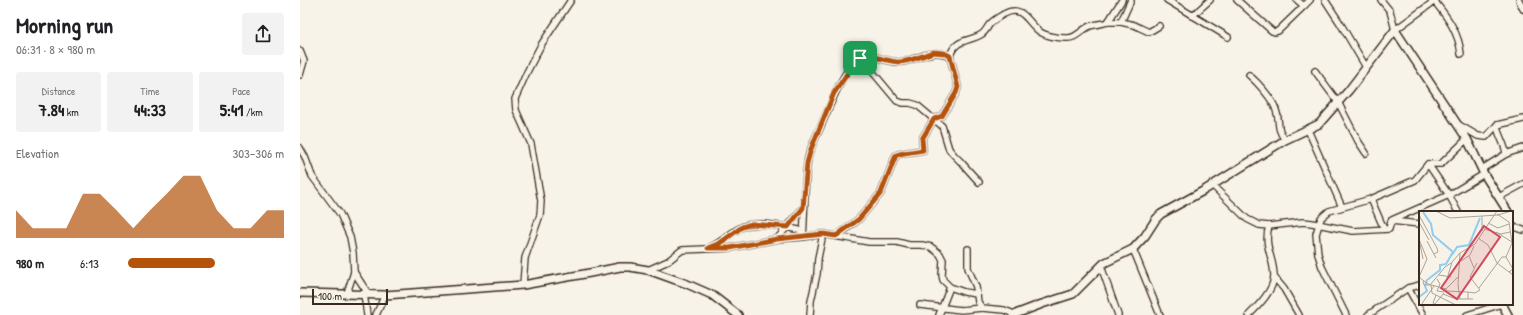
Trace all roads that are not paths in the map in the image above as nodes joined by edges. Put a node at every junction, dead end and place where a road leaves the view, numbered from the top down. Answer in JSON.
{"nodes":[{"id":1,"x":571,"y":0,"type":"edge"},
{"id":2,"x":1122,"y":0,"type":"edge"},
{"id":3,"x":1131,"y":0,"type":"edge"},
{"id":4,"x":1167,"y":0,"type":"edge"},
{"id":5,"x":1210,"y":0,"type":"edge"},
{"id":6,"x":1237,"y":0,"type":"edge"},
{"id":7,"x":1296,"y":0,"type":"edge"},
{"id":8,"x":1310,"y":0,"type":"edge"},
{"id":9,"x":1325,"y":0,"type":"edge"},
{"id":10,"x":1381,"y":0,"type":"edge"},
{"id":11,"x":1519,"y":0,"type":"edge"},
{"id":12,"x":1435,"y":1,"type":"edge"},
{"id":13,"x":1304,"y":6,"type":"junction"},
{"id":14,"x":1523,"y":8,"type":"edge"},
{"id":15,"x":1192,"y":16,"type":"junction"},
{"id":16,"x":1108,"y":22,"type":"junction"},
{"id":17,"x":1121,"y":22,"type":"junction"},
{"id":18,"x":1159,"y":26,"type":"dead end"},
{"id":19,"x":1395,"y":30,"type":"junction"},
{"id":20,"x":1228,"y":37,"type":"dead end"},
{"id":21,"x":300,"y":51,"type":"edge"},
{"id":22,"x":1461,"y":54,"type":"dead end"},
{"id":23,"x":950,"y":56,"type":"junction"},
{"id":24,"x":856,"y":61,"type":"junction"},
{"id":25,"x":1366,"y":67,"type":"junction"},
{"id":26,"x":1314,"y":71,"type":"dead end"},
{"id":27,"x":300,"y":75,"type":"edge"},
{"id":28,"x":1248,"y":75,"type":"dead end"},
{"id":29,"x":1338,"y":102,"type":"junction"},
{"id":30,"x":934,"y":119,"type":"junction"},
{"id":31,"x":1523,"y":119,"type":"edge"},
{"id":32,"x":1457,"y":124,"type":"junction"},
{"id":33,"x":1497,"y":125,"type":"junction"},
{"id":34,"x":1308,"y":130,"type":"junction"},
{"id":35,"x":1467,"y":139,"type":"junction"},
{"id":36,"x":1285,"y":140,"type":"junction"},
{"id":37,"x":300,"y":148,"type":"edge"},
{"id":38,"x":1523,"y":148,"type":"edge"},
{"id":39,"x":1366,"y":153,"type":"dead end"},
{"id":40,"x":1506,"y":154,"type":"junction"},
{"id":41,"x":1428,"y":164,"type":"junction"},
{"id":42,"x":1483,"y":171,"type":"junction"},
{"id":43,"x":979,"y":182,"type":"dead end"},
{"id":44,"x":1523,"y":184,"type":"edge"},
{"id":45,"x":1212,"y":186,"type":"junction"},
{"id":46,"x":1450,"y":195,"type":"junction"},
{"id":47,"x":1499,"y":197,"type":"junction"},
{"id":48,"x":1371,"y":199,"type":"junction"},
{"id":49,"x":1342,"y":207,"type":"junction"},
{"id":50,"x":803,"y":208,"type":"junction"},
{"id":51,"x":1458,"y":211,"type":"edge"},
{"id":52,"x":1507,"y":211,"type":"edge"},
{"id":53,"x":1391,"y":220,"type":"junction"},
{"id":54,"x":1319,"y":224,"type":"junction"},
{"id":55,"x":1419,"y":224,"type":"edge"},
{"id":56,"x":1269,"y":226,"type":"junction"},
{"id":57,"x":1513,"y":226,"type":"edge"},
{"id":58,"x":788,"y":227,"type":"junction"},
{"id":59,"x":1384,"y":229,"type":"junction"},
{"id":60,"x":1523,"y":230,"type":"edge"},
{"id":61,"x":803,"y":234,"type":"junction"},
{"id":62,"x":823,"y":234,"type":"junction"},
{"id":63,"x":836,"y":236,"type":"junction"},
{"id":64,"x":777,"y":239,"type":"junction"},
{"id":65,"x":708,"y":248,"type":"junction"},
{"id":66,"x":968,"y":249,"type":"dead end"},
{"id":67,"x":1133,"y":249,"type":"junction"},
{"id":68,"x":1101,"y":266,"type":"junction"},
{"id":69,"x":648,"y":270,"type":"junction"},
{"id":70,"x":354,"y":272,"type":"junction"},
{"id":71,"x":1274,"y":277,"type":"junction"},
{"id":72,"x":523,"y":285,"type":"junction"},
{"id":73,"x":1419,"y":285,"type":"edge"},
{"id":74,"x":950,"y":287,"type":"junction"},
{"id":75,"x":1408,"y":288,"type":"junction"},
{"id":76,"x":300,"y":293,"type":"edge"},
{"id":77,"x":347,"y":293,"type":"junction"},
{"id":78,"x":977,"y":294,"type":"junction"},
{"id":79,"x":366,"y":295,"type":"junction"},
{"id":80,"x":385,"y":295,"type":"junction"},
{"id":81,"x":920,"y":305,"type":"dead end"},
{"id":82,"x":1499,"y":305,"type":"edge"},
{"id":83,"x":1503,"y":305,"type":"edge"},
{"id":84,"x":943,"y":307,"type":"junction"},
{"id":85,"x":982,"y":308,"type":"junction"},
{"id":86,"x":367,"y":315,"type":"edge"},
{"id":87,"x":376,"y":315,"type":"edge"},
{"id":88,"x":738,"y":315,"type":"edge"},
{"id":89,"x":810,"y":315,"type":"edge"},
{"id":90,"x":939,"y":315,"type":"edge"},
{"id":91,"x":1014,"y":315,"type":"edge"},
{"id":92,"x":1118,"y":315,"type":"edge"},
{"id":93,"x":1160,"y":315,"type":"edge"},
{"id":94,"x":1249,"y":315,"type":"edge"},
{"id":95,"x":1299,"y":315,"type":"edge"},
{"id":96,"x":1346,"y":315,"type":"edge"},
{"id":97,"x":1368,"y":315,"type":"edge"},
{"id":98,"x":1423,"y":315,"type":"edge"},
{"id":99,"x":1468,"y":315,"type":"edge"},
{"id":100,"x":1508,"y":315,"type":"edge"}],
"edges":[{"from":1,"to":72,"type":"street"},
{"from":2,"to":16,"type":"street"},
{"from":3,"to":17,"type":"street"},
{"from":4,"to":15,"type":"street"},
{"from":5,"to":15,"type":"street"},
{"from":6,"to":13,"type":"street"},
{"from":7,"to":13,"type":"street"},
{"from":8,"to":13,"type":"street"},
{"from":9,"to":25,"type":"street"},
{"from":10,"to":19,"type":"street"},
{"from":11,"to":14,"type":"street"},
{"from":12,"to":19,"type":"street"},
{"from":12,"to":22,"type":"street"},
{"from":15,"to":20,"type":"street"},
{"from":16,"to":17,"type":"street"},
{"from":16,"to":23,"type":"street"},
{"from":17,"to":18,"type":"street"},
{"from":19,"to":25,"type":"street"},
{"from":19,"to":32,"type":"street"},
{"from":21,"to":27,"type":"street"},
{"from":23,"to":24,"type":"street"},
{"from":23,"to":30,"type":"street"},
{"from":24,"to":30,"type":"street"},
{"from":24,"to":50,"type":"street"},
{"from":25,"to":29,"type":"street"},
{"from":26,"to":29,"type":"street"},
{"from":28,"to":36,"type":"street"},
{"from":29,"to":34,"type":"street"},
{"from":29,"to":39,"type":"street"},
{"from":30,"to":43,"type":"street"},
{"from":30,"to":63,"type":"street"},
{"from":31,"to":33,"type":"street"},
{"from":32,"to":33,"type":"street"},
{"from":32,"to":35,"type":"street"},
{"from":33,"to":40,"type":"street"},
{"from":34,"to":36,"type":"street"},
{"from":34,"to":49,"type":"street"},
{"from":35,"to":41,"type":"street"},
{"from":35,"to":42,"type":"street"},
{"from":36,"to":45,"type":"street"},
{"from":37,"to":70,"type":"street"},
{"from":38,"to":40,"type":"street"},
{"from":40,"to":42,"type":"street"},
{"from":41,"to":46,"type":"street"},
{"from":41,"to":48,"type":"street"},
{"from":42,"to":46,"type":"street"},
{"from":42,"to":47,"type":"street"},
{"from":44,"to":47,"type":"street"},
{"from":45,"to":56,"type":"street"},
{"from":45,"to":67,"type":"street"},
{"from":46,"to":51,"type":"street"},
{"from":46,"to":53,"type":"street"},
{"from":47,"to":52,"type":"street"},
{"from":48,"to":49,"type":"street"},
{"from":48,"to":59,"type":"street"},
{"from":49,"to":54,"type":"street"},
{"from":50,"to":58,"type":"street"},
{"from":50,"to":61,"type":"street"},
{"from":53,"to":55,"type":"street"},
{"from":53,"to":59,"type":"street"},
{"from":54,"to":56,"type":"street"},
{"from":54,"to":59,"type":"street"},
{"from":54,"to":96,"type":"street"},
{"from":56,"to":71,"type":"street"},
{"from":57,"to":60,"type":"street"},
{"from":58,"to":61,"type":"street"},
{"from":58,"to":64,"type":"street"},
{"from":58,"to":65,"type":"street"},
{"from":61,"to":62,"type":"street"},
{"from":61,"to":64,"type":"street"},
{"from":62,"to":63,"type":"street"},
{"from":62,"to":89,"type":"street"},
{"from":63,"to":74,"type":"street"},
{"from":64,"to":65,"type":"street"},
{"from":65,"to":69,"type":"street"},
{"from":66,"to":78,"type":"street"},
{"from":67,"to":68,"type":"street"},
{"from":67,"to":93,"type":"street"},
{"from":68,"to":91,"type":"street"},
{"from":68,"to":92,"type":"street"},
{"from":69,"to":72,"type":"street"},
{"from":69,"to":88,"type":"street"},
{"from":70,"to":77,"type":"street"},
{"from":70,"to":79,"type":"street"},
{"from":71,"to":94,"type":"street"},
{"from":71,"to":95,"type":"street"},
{"from":72,"to":80,"type":"street"},
{"from":73,"to":75,"type":"street"},
{"from":74,"to":78,"type":"street"},
{"from":74,"to":84,"type":"street"},
{"from":75,"to":97,"type":"street"},
{"from":75,"to":98,"type":"street"},
{"from":76,"to":77,"type":"street"},
{"from":77,"to":79,"type":"street"},
{"from":78,"to":85,"type":"street"},
{"from":79,"to":80,"type":"street"},
{"from":79,"to":86,"type":"street"},
{"from":80,"to":87,"type":"street"},
{"from":81,"to":84,"type":"street"},
{"from":82,"to":99,"type":"street"},
{"from":83,"to":100,"type":"street"},
{"from":84,"to":85,"type":"street"},
{"from":84,"to":90,"type":"street"},
{"from":85,"to":91,"type":"street"}]}
